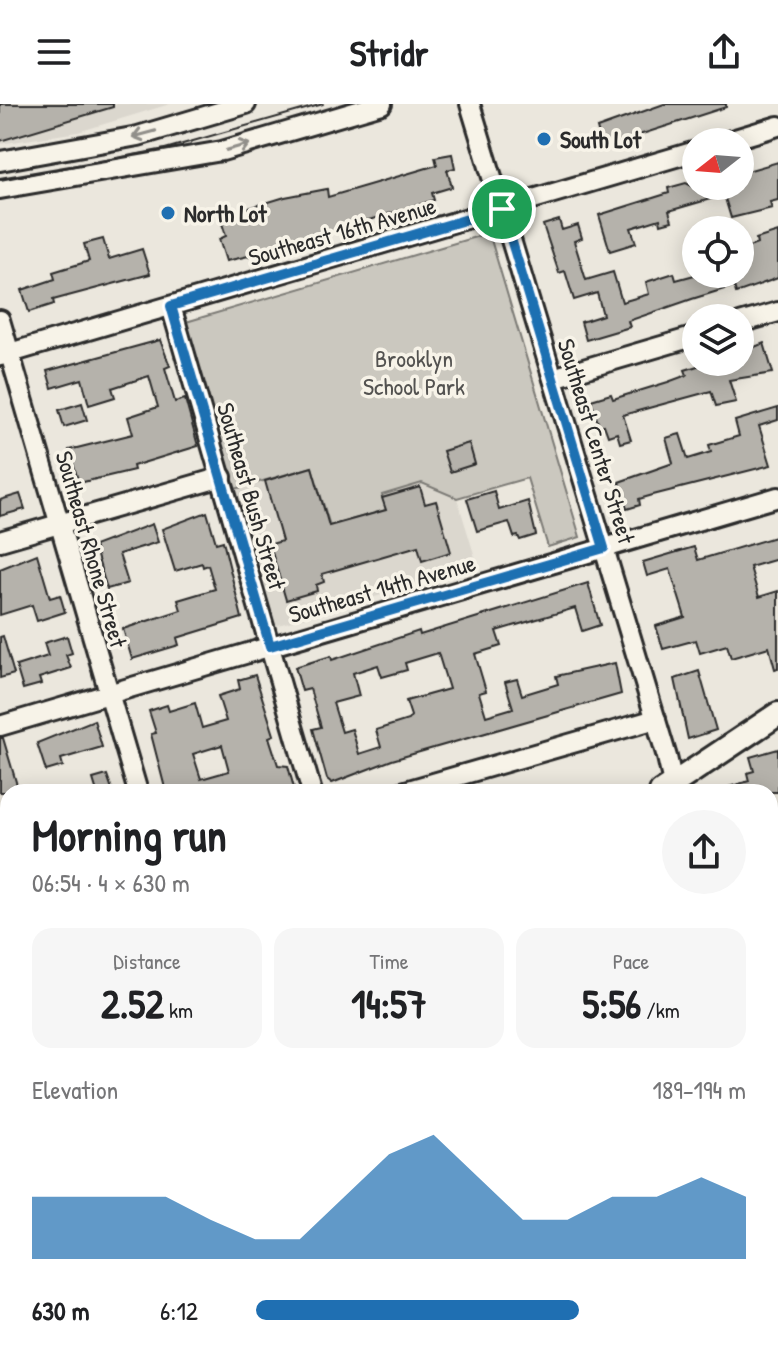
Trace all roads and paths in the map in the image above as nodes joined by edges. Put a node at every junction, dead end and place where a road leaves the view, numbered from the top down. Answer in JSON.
{"nodes":[{"id":1,"x":246,"y":104,"type":"edge"},
{"id":2,"x":382,"y":104,"type":"edge"},
{"id":3,"x":470,"y":104,"type":"edge"},
{"id":4,"x":778,"y":126,"type":"edge"},
{"id":5,"x":754,"y":133,"type":"edge"},
{"id":6,"x":682,"y":155,"type":"edge"},
{"id":7,"x":0,"y":161,"type":"edge"},
{"id":8,"x":0,"y":189,"type":"edge"},
{"id":9,"x":502,"y":209,"type":"junction"},
{"id":10,"x":171,"y":306,"type":"junction"},
{"id":11,"x":778,"y":312,"type":"edge"},
{"id":12,"x":754,"y":319,"type":"edge"},
{"id":13,"x":0,"y":320,"type":"edge"},
{"id":14,"x":682,"y":340,"type":"edge"},
{"id":15,"x":4,"y":354,"type":"edge"},
{"id":16,"x":553,"y":378,"type":"junction"},
{"id":17,"x":222,"y":477,"type":"junction"},
{"id":18,"x":778,"y":497,"type":"edge"},
{"id":19,"x":60,"y":525,"type":"junction"},
{"id":20,"x":0,"y":541,"type":"edge"},
{"id":21,"x":604,"y":548,"type":"junction"},
{"id":22,"x":270,"y":646,"type":"junction"},
{"id":23,"x":110,"y":694,"type":"junction"},
{"id":24,"x":778,"y":714,"type":"edge"},
{"id":25,"x":656,"y":719,"type":"junction"},
{"id":26,"x":0,"y":726,"type":"edge"},
{"id":27,"x":136,"y":784,"type":"edge"},
{"id":28,"x":310,"y":784,"type":"edge"},
{"id":29,"x":430,"y":784,"type":"edge"},
{"id":30,"x":669,"y":784,"type":"edge"},
{"id":31,"x":679,"y":784,"type":"edge"}],
"edges":[{"from":1,"to":7,"type":"street","one_way":true},
{"from":8,"to":2,"type":"street","one_way":true},
{"from":3,"to":9,"type":"street","name":"Southeast Center Street"},
{"from":4,"to":5,"type":"street"},
{"from":6,"to":9,"type":"street","name":"Southeast 16th Avenue"},
{"from":9,"to":10,"type":"street","name":"Southeast 16th Avenue"},
{"from":9,"to":16,"type":"street","name":"Southeast Center Street"},
{"from":10,"to":15,"type":"street","name":"Southeast 16th Avenue"},
{"from":10,"to":17,"type":"street","name":"Southeast Bush Street"},
{"from":11,"to":12,"type":"street"},
{"from":13,"to":15,"type":"street","name":"Southeast Rhone Street"},
{"from":14,"to":16,"type":"street"},
{"from":15,"to":19,"type":"street","name":"Southeast Rhone Street"},
{"from":16,"to":21,"type":"street","name":"Southeast Center Street"},
{"from":17,"to":19,"type":"street"},
{"from":17,"to":22,"type":"street","name":"Southeast Bush Street"},
{"from":18,"to":21,"type":"street","name":"Southeast 14th Avenue"},
{"from":19,"to":20,"type":"street"},
{"from":19,"to":23,"type":"street","name":"Southeast Rhone Street"},
{"from":21,"to":22,"type":"street","name":"Southeast 14th Avenue"},
{"from":21,"to":25,"type":"street","name":"Southeast Center Street"},
{"from":22,"to":23,"type":"street","name":"Southeast 14th Avenue"},
{"from":22,"to":28,"type":"street","name":"Southeast Bush Street"},
{"from":23,"to":26,"type":"street","name":"Southeast 14th Avenue"},
{"from":23,"to":27,"type":"street","name":"Southeast Rhone Street"},
{"from":24,"to":31,"type":"main road"},
{"from":25,"to":29,"type":"street"},
{"from":25,"to":30,"type":"street","name":"Southeast Center Street"}]}
